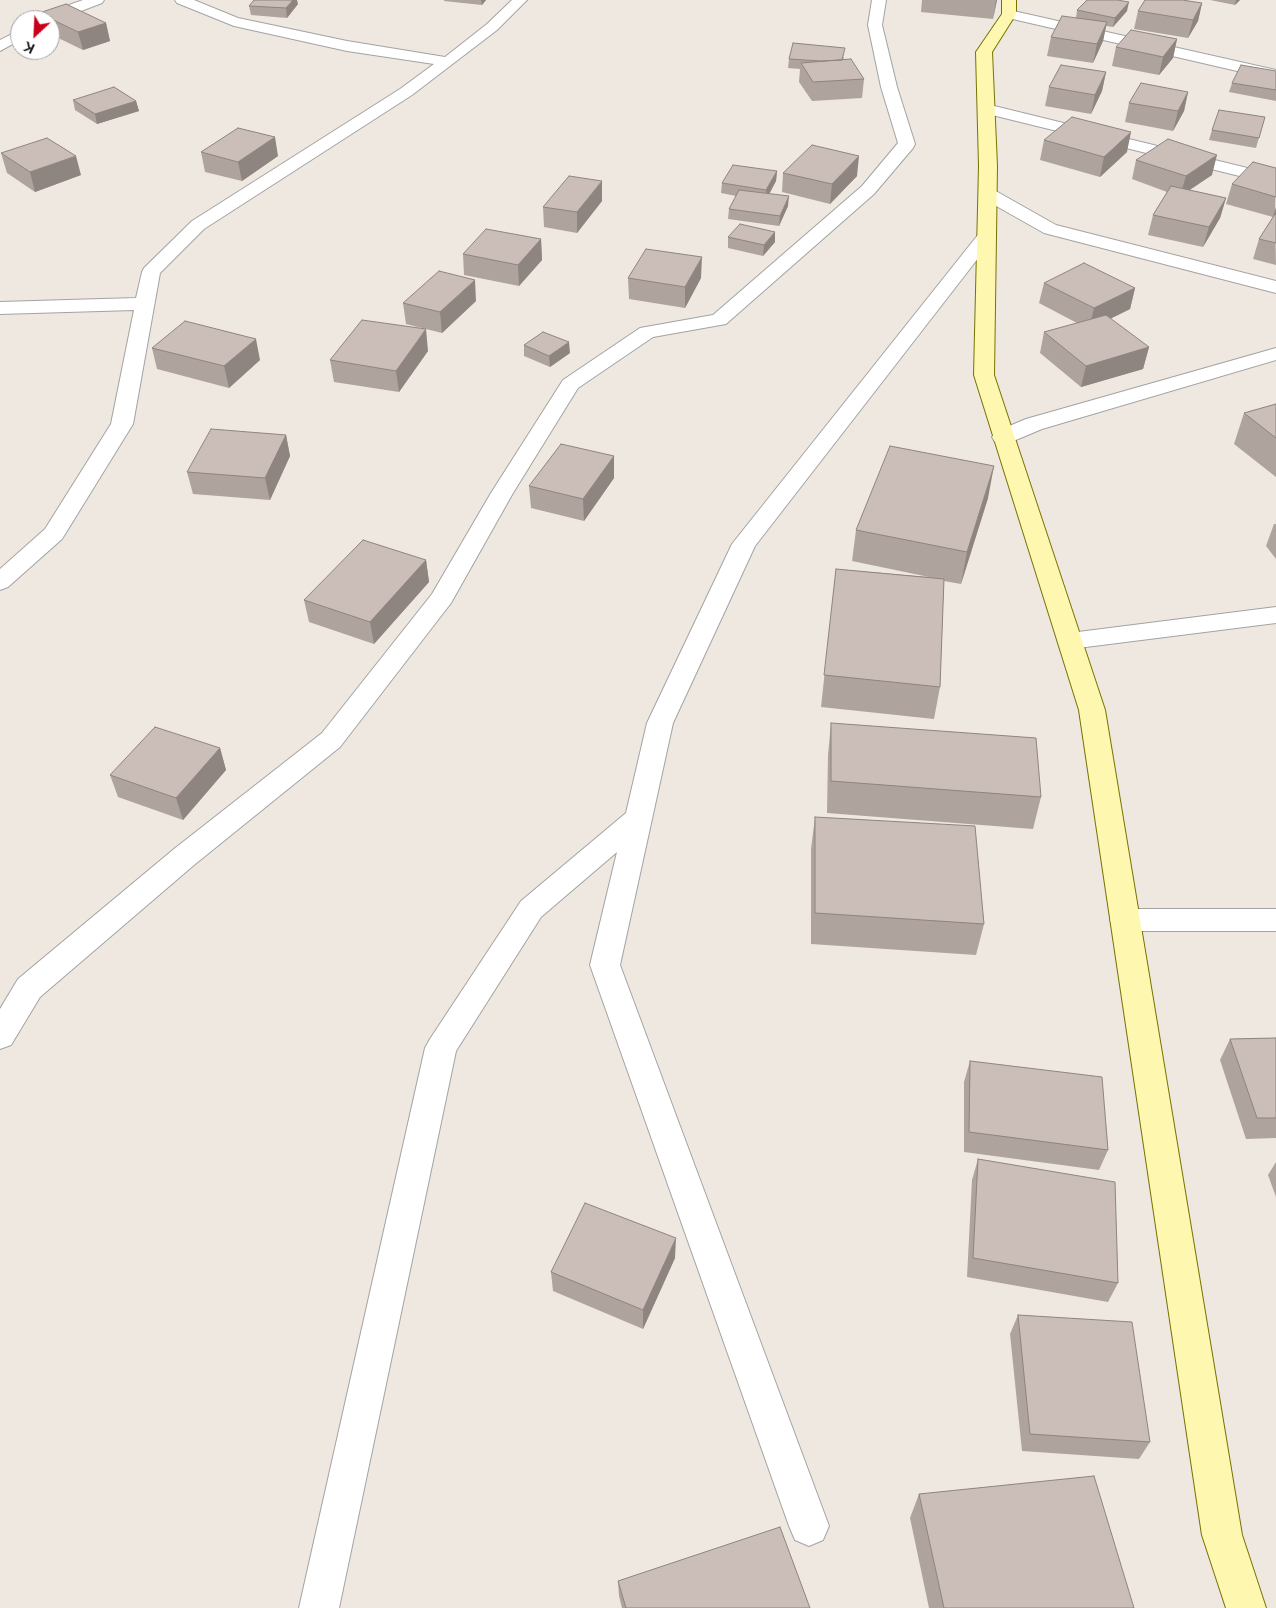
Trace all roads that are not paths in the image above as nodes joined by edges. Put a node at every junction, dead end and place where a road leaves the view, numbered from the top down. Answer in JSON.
{"nodes":[{"id":1,"x":97,"y":0,"type":"edge"},
{"id":2,"x":182,"y":0,"type":"edge"},
{"id":3,"x":520,"y":0,"type":"edge"},
{"id":4,"x":879,"y":0,"type":"edge"},
{"id":5,"x":1009,"y":7,"type":"edge"},
{"id":6,"x":60,"y":13,"type":"edge"},
{"id":7,"x":448,"y":62,"type":"junction"},
{"id":8,"x":1276,"y":75,"type":"edge"},
{"id":9,"x":986,"y":109,"type":"junction"},
{"id":10,"x":1276,"y":180,"type":"edge"},
{"id":11,"x":988,"y":194,"type":"junction"},
{"id":12,"x":987,"y":235,"type":"junction"},
{"id":13,"x":1276,"y":287,"type":"edge"},
{"id":14,"x":144,"y":304,"type":"junction"},
{"id":15,"x":0,"y":308,"type":"edge"},
{"id":16,"x":1276,"y":354,"type":"edge"},
{"id":17,"x":1004,"y":436,"type":"junction"},
{"id":18,"x":0,"y":582,"type":"edge"},
{"id":19,"x":1276,"y":615,"type":"edge"},
{"id":20,"x":1070,"y":641,"type":"junction"},
{"id":21,"x":639,"y":817,"type":"junction"},
{"id":22,"x":1125,"y":920,"type":"junction"},
{"id":23,"x":1276,"y":920,"type":"edge"},
{"id":24,"x":0,"y":1036,"type":"edge"},
{"id":25,"x":809,"y":1526,"type":"dead end"},
{"id":26,"x":319,"y":1608,"type":"edge"},
{"id":27,"x":1246,"y":1608,"type":"edge"}],
"edges":[{"from":1,"to":6,"type":"street"},
{"from":2,"to":7,"type":"street"},
{"from":3,"to":7,"type":"street"},
{"from":4,"to":24,"type":"street"},
{"from":5,"to":8,"type":"street"},
{"from":5,"to":9,"type":"street"},
{"from":7,"to":14,"type":"street"},
{"from":9,"to":10,"type":"street"},
{"from":9,"to":11,"type":"street"},
{"from":11,"to":12,"type":"street"},
{"from":11,"to":13,"type":"street"},
{"from":12,"to":17,"type":"street"},
{"from":12,"to":21,"type":"street"},
{"from":14,"to":15,"type":"street"},
{"from":14,"to":18,"type":"street"},
{"from":16,"to":17,"type":"street"},
{"from":17,"to":20,"type":"street"},
{"from":19,"to":20,"type":"street"},
{"from":20,"to":22,"type":"street"},
{"from":21,"to":25,"type":"street"},
{"from":21,"to":26,"type":"street"},
{"from":22,"to":23,"type":"street"},
{"from":22,"to":27,"type":"street"}]}
